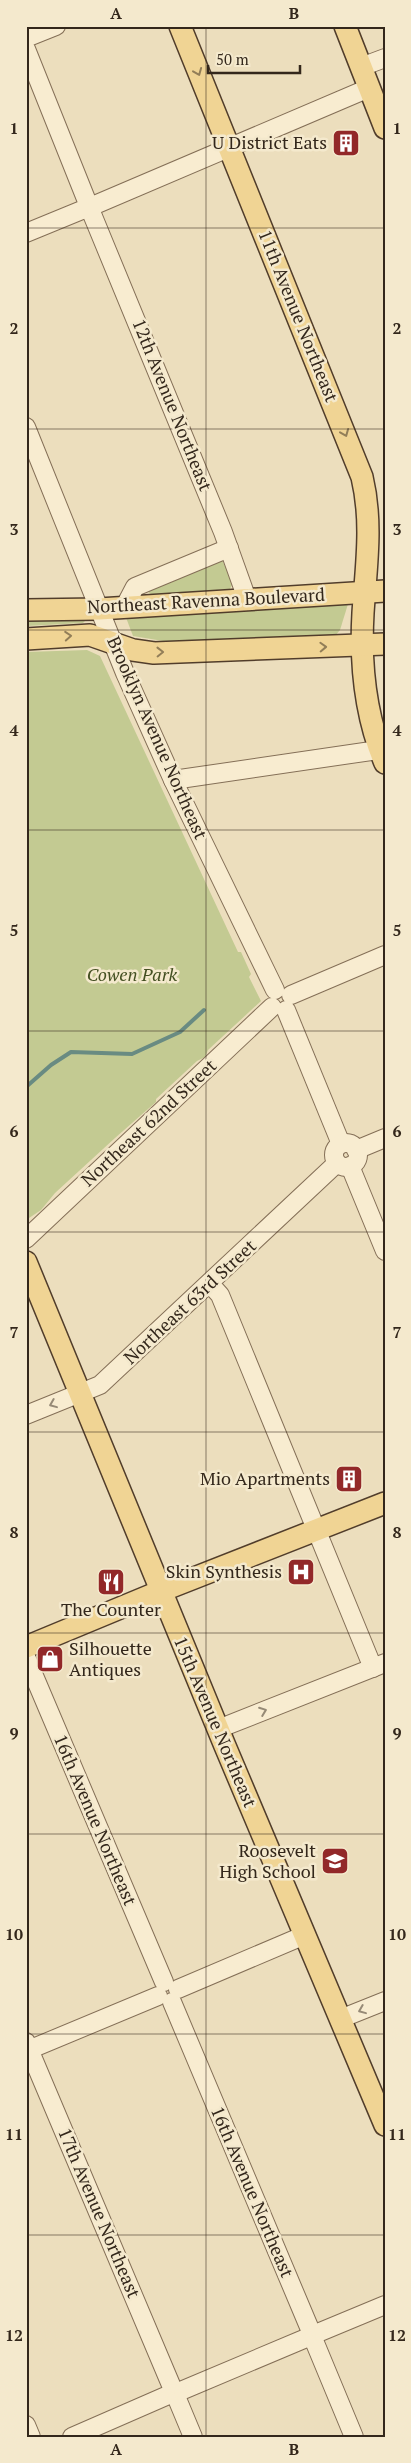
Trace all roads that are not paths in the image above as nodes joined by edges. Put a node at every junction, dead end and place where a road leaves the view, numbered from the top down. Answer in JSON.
{"nodes":[{"id":1,"x":56,"y":26,"type":"edge"},
{"id":2,"x":180,"y":26,"type":"edge"},
{"id":3,"x":345,"y":26,"type":"edge"},
{"id":4,"x":26,"y":38,"type":"edge"},
{"id":5,"x":26,"y":49,"type":"edge"},
{"id":6,"x":385,"y":58,"type":"edge"},
{"id":7,"x":361,"y":67,"type":"junction"},
{"id":8,"x":369,"y":88,"type":"junction"},
{"id":9,"x":385,"y":128,"type":"edge"},
{"id":10,"x":229,"y":149,"type":"junction"},
{"id":11,"x":90,"y":207,"type":"junction"},
{"id":12,"x":26,"y":233,"type":"edge"},
{"id":13,"x":26,"y":426,"type":"edge"},
{"id":14,"x":229,"y":548,"type":"junction"},
{"id":15,"x":375,"y":592,"type":"edge"},
{"id":16,"x":247,"y":599,"type":"junction"},
{"id":17,"x":125,"y":606,"type":"junction"},
{"id":18,"x":99,"y":609,"type":"junction"},
{"id":19,"x":26,"y":610,"type":"edge"},
{"id":20,"x":26,"y":639,"type":"edge"},
{"id":21,"x":113,"y":644,"type":"junction"},
{"id":22,"x":385,"y":644,"type":"edge"},
{"id":23,"x":363,"y":645,"type":"junction"},
{"id":24,"x":383,"y":754,"type":"edge"},
{"id":25,"x":173,"y":780,"type":"junction"},
{"id":26,"x":385,"y":955,"type":"edge"},
{"id":27,"x":281,"y":1000,"type":"junction"},
{"id":28,"x":385,"y":1138,"type":"edge"},
{"id":29,"x":346,"y":1156,"type":"junction"},
{"id":30,"x":26,"y":1239,"type":"edge"},
{"id":31,"x":385,"y":1251,"type":"edge"},
{"id":32,"x":26,"y":1262,"type":"edge"},
{"id":33,"x":210,"y":1284,"type":"junction"},
{"id":34,"x":79,"y":1393,"type":"junction"},
{"id":35,"x":26,"y":1415,"type":"edge"},
{"id":36,"x":385,"y":1503,"type":"edge"},
{"id":37,"x":316,"y":1530,"type":"junction"},
{"id":38,"x":161,"y":1591,"type":"junction"},
{"id":39,"x":26,"y":1647,"type":"edge"},
{"id":40,"x":26,"y":1657,"type":"edge"},
{"id":41,"x":379,"y":1666,"type":"edge"},
{"id":42,"x":218,"y":1729,"type":"junction"},
{"id":43,"x":305,"y":1935,"type":"junction"},
{"id":44,"x":168,"y":1992,"type":"junction"},
{"id":45,"x":385,"y":2001,"type":"edge"},
{"id":46,"x":340,"y":2019,"type":"junction"},
{"id":47,"x":27,"y":2048,"type":"edge"},
{"id":48,"x":385,"y":2125,"type":"edge"},
{"id":49,"x":385,"y":2305,"type":"edge"},
{"id":50,"x":312,"y":2335,"type":"junction"},
{"id":51,"x":174,"y":2393,"type":"junction"},
{"id":52,"x":26,"y":2425,"type":"edge"},
{"id":53,"x":31,"y":2437,"type":"edge"},
{"id":54,"x":72,"y":2437,"type":"edge"},
{"id":55,"x":193,"y":2437,"type":"edge"},
{"id":56,"x":354,"y":2437,"type":"edge"}],
"edges":[{"from":1,"to":4,"type":"street"},
{"from":2,"to":10,"type":"main road","name":"11th Avenue Northeast","one_way":true},
{"from":3,"to":7,"type":"main road"},
{"from":5,"to":11,"type":"street","name":"12th Avenue Northeast"},
{"from":6,"to":7,"type":"street"},
{"from":7,"to":8,"type":"main road"},
{"from":8,"to":9,"type":"main road"},
{"from":8,"to":10,"type":"street"},
{"from":10,"to":11,"type":"street"},
{"from":10,"to":15,"type":"main road","name":"11th Avenue Northeast","one_way":true},
{"from":11,"to":12,"type":"street"},
{"from":11,"to":14,"type":"street","name":"12th Avenue Northeast"},
{"from":13,"to":18,"type":"street","name":"Brooklyn Avenue Northeast"},
{"from":14,"to":16,"type":"street","name":"12th Avenue Northeast"},
{"from":14,"to":17,"type":"street"},
{"from":15,"to":16,"type":"main road","name":"Northeast Ravenna Boulevard"},
{"from":15,"to":23,"type":"main road","name":"11th Avenue Northeast"},
{"from":16,"to":17,"type":"main road","name":"Northeast Ravenna Boulevard"},
{"from":17,"to":18,"type":"main road","name":"Northeast Ravenna Boulevard"},
{"from":18,"to":19,"type":"main road","name":"Northeast Ravenna Boulevard"},
{"from":18,"to":21,"type":"street","name":"Brooklyn Avenue Northeast"},
{"from":20,"to":21,"type":"main road","name":"Northeast Ravenna Boulevard","one_way":true},
{"from":21,"to":23,"type":"main road","name":"Northeast Ravenna Boulevard","one_way":true},
{"from":21,"to":25,"type":"street","name":"Brooklyn Avenue Northeast"},
{"from":22,"to":23,"type":"main road","name":"Northeast Ravenna Boulevard"},
{"from":23,"to":24,"type":"main road"},
{"from":24,"to":25,"type":"street"},
{"from":25,"to":27,"type":"street","name":"Brooklyn Avenue Northeast"},
{"from":26,"to":27,"type":"street","name":"Northeast 62nd Street"},
{"from":27,"to":29,"type":"street","name":"Brooklyn Avenue Northeast"},
{"from":27,"to":30,"type":"street","name":"Northeast 62nd Street"},
{"from":28,"to":29,"type":"street","name":"Northeast 63rd Street"},
{"from":29,"to":31,"type":"street","name":"Brooklyn Avenue Northeast"},
{"from":29,"to":33,"type":"street","name":"Northeast 63rd Street"},
{"from":32,"to":34,"type":"main road","name":"15th Avenue Northeast"},
{"from":33,"to":34,"type":"street","name":"Northeast 63rd Street"},
{"from":33,"to":37,"type":"street"},
{"from":34,"to":35,"type":"street","name":"Northeast 63rd Street","one_way":true},
{"from":34,"to":38,"type":"main road","name":"15th Avenue Northeast"},
{"from":36,"to":37,"type":"main road"},
{"from":37,"to":38,"type":"main road"},
{"from":37,"to":41,"type":"street"},
{"from":38,"to":39,"type":"main road"},
{"from":38,"to":42,"type":"main road","name":"15th Avenue Northeast"},
{"from":40,"to":44,"type":"street","name":"16th Avenue Northeast"},
{"from":42,"to":41,"type":"street","one_way":true},
{"from":42,"to":43,"type":"main road","name":"15th Avenue Northeast"},
{"from":43,"to":44,"type":"street"},
{"from":43,"to":46,"type":"main road","name":"15th Avenue Northeast"},
{"from":44,"to":47,"type":"street"},
{"from":44,"to":50,"type":"street","name":"16th Avenue Northeast"},
{"from":45,"to":46,"type":"street","one_way":true},
{"from":46,"to":48,"type":"main road","name":"15th Avenue Northeast"},
{"from":47,"to":51,"type":"street","name":"17th Avenue Northeast"},
{"from":49,"to":50,"type":"street"},
{"from":50,"to":51,"type":"street"},
{"from":50,"to":56,"type":"street","name":"16th Avenue Northeast"},
{"from":51,"to":54,"type":"street"},
{"from":51,"to":55,"type":"street","name":"17th Avenue Northeast"},
{"from":52,"to":53,"type":"street"}]}
